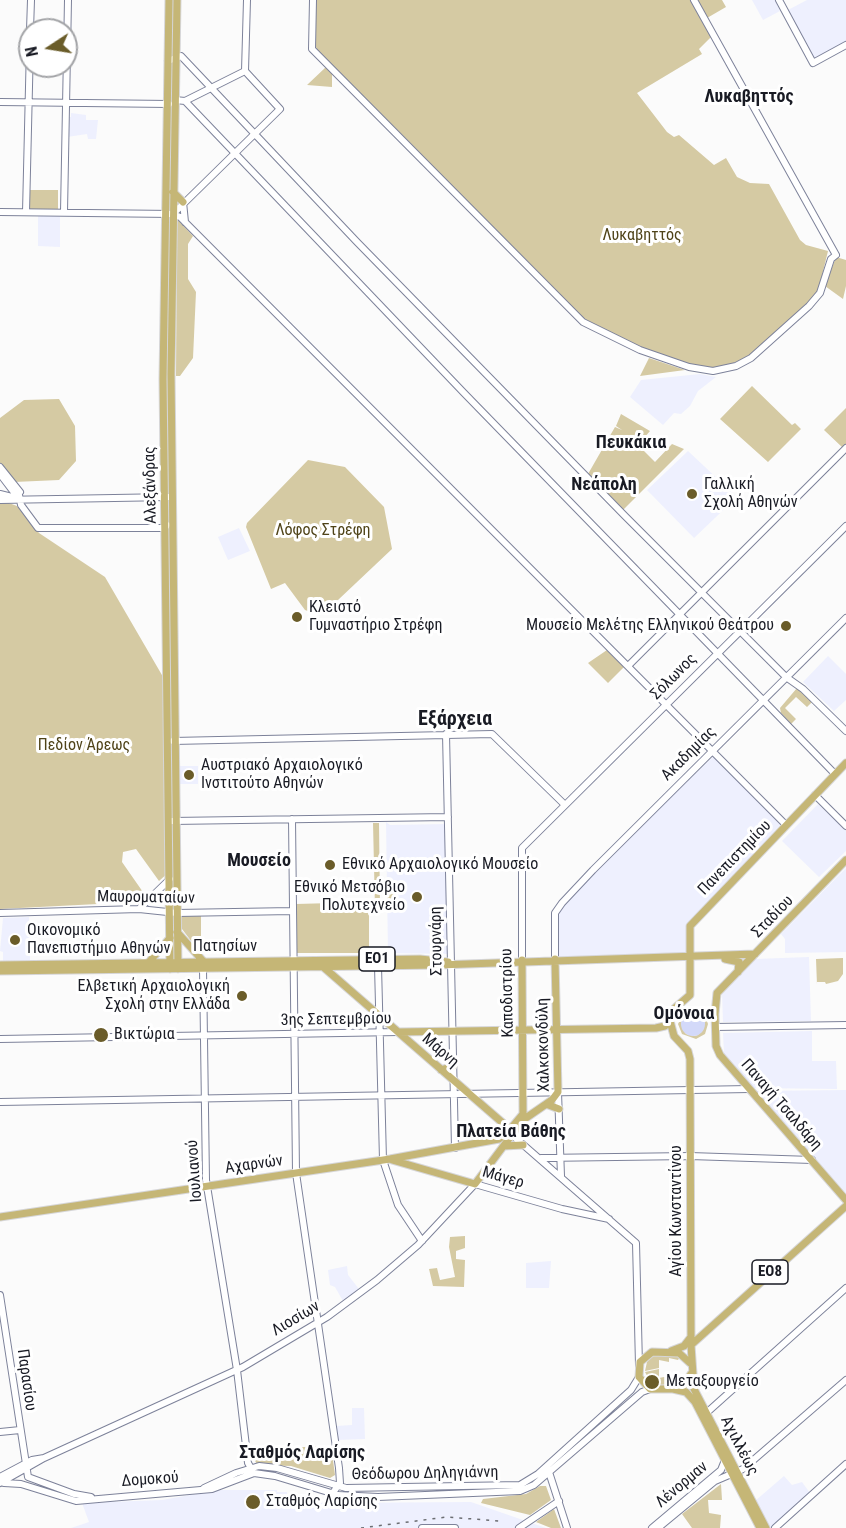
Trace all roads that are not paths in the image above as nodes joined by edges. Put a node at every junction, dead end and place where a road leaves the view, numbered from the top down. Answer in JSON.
{"nodes":[{"id":1,"x":31,"y":0,"type":"edge"},
{"id":2,"x":68,"y":0,"type":"edge"},
{"id":3,"x":169,"y":0,"type":"edge"},
{"id":4,"x":177,"y":0,"type":"edge"},
{"id":5,"x":247,"y":0,"type":"edge"},
{"id":6,"x":313,"y":0,"type":"edge"},
{"id":7,"x":694,"y":0,"type":"edge"},
{"id":8,"x":779,"y":0,"type":"edge"},
{"id":9,"x":30,"y":18,"type":"edge"},
{"id":10,"x":846,"y":45,"type":"edge"},
{"id":11,"x":176,"y":56,"type":"junction"},
{"id":12,"x":168,"y":61,"type":"junction"},
{"id":13,"x":245,"y":71,"type":"junction"},
{"id":14,"x":29,"y":78,"type":"edge"},
{"id":15,"x":211,"y":87,"type":"junction"},
{"id":16,"x":168,"y":93,"type":"junction"},
{"id":17,"x":175,"y":100,"type":"junction"},
{"id":18,"x":184,"y":101,"type":"junction"},
{"id":19,"x":0,"y":102,"type":"edge"},
{"id":20,"x":29,"y":103,"type":"junction"},
{"id":21,"x":66,"y":104,"type":"junction"},
{"id":22,"x":167,"y":105,"type":"junction"},
{"id":23,"x":255,"y":133,"type":"junction"},
{"id":24,"x":234,"y":153,"type":"junction"},
{"id":25,"x":173,"y":192,"type":"junction"},
{"id":26,"x":183,"y":202,"type":"junction"},
{"id":27,"x":0,"y":212,"type":"edge"},
{"id":28,"x":26,"y":212,"type":"junction"},
{"id":29,"x":64,"y":212,"type":"junction"},
{"id":30,"x":169,"y":214,"type":"junction"},
{"id":31,"x":185,"y":223,"type":"junction"},
{"id":32,"x":845,"y":450,"type":"edge"},
{"id":33,"x":0,"y":467,"type":"edge"},
{"id":34,"x":0,"y":474,"type":"edge"},
{"id":35,"x":8,"y":485,"type":"junction"},
{"id":36,"x":1,"y":496,"type":"edge"},
{"id":37,"x":168,"y":497,"type":"junction"},
{"id":38,"x":22,"y":499,"type":"junction"},
{"id":39,"x":172,"y":520,"type":"junction"},
{"id":40,"x":846,"y":526,"type":"edge"},
{"id":41,"x":165,"y":528,"type":"junction"},
{"id":42,"x":702,"y":592,"type":"junction"},
{"id":43,"x":679,"y":615,"type":"junction"},
{"id":44,"x":846,"y":618,"type":"edge"},
{"id":45,"x":740,"y":630,"type":"junction"},
{"id":46,"x":717,"y":653,"type":"junction"},
{"id":47,"x":628,"y":666,"type":"junction"},
{"id":48,"x":786,"y":677,"type":"junction"},
{"id":49,"x":762,"y":700,"type":"junction"},
{"id":50,"x":665,"y":704,"type":"junction"},
{"id":51,"x":846,"y":731,"type":"edge"},
{"id":52,"x":446,"y":734,"type":"junction"},
{"id":53,"x":172,"y":741,"type":"junction"},
{"id":54,"x":712,"y":751,"type":"junction"},
{"id":55,"x":846,"y":763,"type":"edge"},
{"id":56,"x":836,"y":774,"type":"junction"},
{"id":57,"x":815,"y":795,"type":"junction"},
{"id":58,"x":564,"y":804,"type":"junction"},
{"id":59,"x":448,"y":817,"type":"junction"},
{"id":60,"x":292,"y":819,"type":"junction"},
{"id":61,"x":172,"y":821,"type":"junction"},
{"id":62,"x":786,"y":825,"type":"junction"},
{"id":63,"x":846,"y":826,"type":"edge"},
{"id":64,"x":522,"y":848,"type":"joint"},
{"id":65,"x":846,"y":860,"type":"edge"},
{"id":66,"x":170,"y":879,"type":"junction"},
{"id":67,"x":139,"y":909,"type":"junction"},
{"id":68,"x":292,"y":911,"type":"junction"},
{"id":69,"x":173,"y":912,"type":"junction"},
{"id":70,"x":0,"y":913,"type":"edge"},
{"id":71,"x":555,"y":913,"type":"joint"},
{"id":72,"x":177,"y":932,"type":"junction"},
{"id":73,"x":170,"y":938,"type":"junction"},
{"id":74,"x":755,"y":954,"type":"junction"},
{"id":75,"x":689,"y":957,"type":"junction"},
{"id":76,"x":555,"y":959,"type":"junction"},
{"id":77,"x":316,"y":960,"type":"junction"},
{"id":78,"x":522,"y":960,"type":"junction"},
{"id":79,"x":149,"y":962,"type":"junction"},
{"id":80,"x":451,"y":963,"type":"junction"},
{"id":81,"x":292,"y":964,"type":"junction"},
{"id":82,"x":0,"y":965,"type":"edge"},
{"id":83,"x":174,"y":965,"type":"junction"},
{"id":84,"x":203,"y":965,"type":"junction"},
{"id":85,"x":342,"y":966,"type":"junction"},
{"id":86,"x":378,"y":966,"type":"junction"},
{"id":87,"x":323,"y":967,"type":"junction"},
{"id":88,"x":0,"y":971,"type":"edge"},
{"id":89,"x":738,"y":972,"type":"junction"},
{"id":90,"x":339,"y":981,"type":"junction"},
{"id":91,"x":379,"y":1016,"type":"junction"},
{"id":92,"x":670,"y":1021,"type":"junction"},
{"id":93,"x":846,"y":1025,"type":"edge"},
{"id":94,"x":715,"y":1027,"type":"junction"},
{"id":95,"x":523,"y":1030,"type":"junction"},
{"id":96,"x":557,"y":1030,"type":"junction"},
{"id":97,"x":380,"y":1032,"type":"junction"},
{"id":98,"x":398,"y":1032,"type":"junction"},
{"id":99,"x":452,"y":1032,"type":"junction"},
{"id":100,"x":294,"y":1034,"type":"junction"},
{"id":101,"x":204,"y":1036,"type":"junction"},
{"id":102,"x":0,"y":1039,"type":"edge"},
{"id":103,"x":453,"y":1066,"type":"junction"},
{"id":104,"x":441,"y":1070,"type":"junction"},
{"id":105,"x":453,"y":1080,"type":"junction"},
{"id":106,"x":749,"y":1089,"type":"junction"},
{"id":107,"x":690,"y":1090,"type":"junction"},
{"id":108,"x":558,"y":1092,"type":"junction"},
{"id":109,"x":523,"y":1093,"type":"junction"},
{"id":110,"x":453,"y":1094,"type":"junction"},
{"id":111,"x":468,"y":1094,"type":"junction"},
{"id":112,"x":381,"y":1095,"type":"junction"},
{"id":113,"x":295,"y":1096,"type":"junction"},
{"id":114,"x":205,"y":1098,"type":"junction"},
{"id":115,"x":0,"y":1102,"type":"edge"},
{"id":116,"x":546,"y":1104,"type":"junction"},
{"id":117,"x":559,"y":1109,"type":"junction"},
{"id":118,"x":492,"y":1115,"type":"junction"},
{"id":119,"x":501,"y":1120,"type":"junction"},
{"id":120,"x":518,"y":1120,"type":"junction"},
{"id":121,"x":511,"y":1132,"type":"junction"},
{"id":122,"x":504,"y":1146,"type":"junction"},
{"id":123,"x":526,"y":1147,"type":"junction"},
{"id":124,"x":454,"y":1148,"type":"junction"},
{"id":125,"x":423,"y":1153,"type":"junction"},
{"id":126,"x":690,"y":1156,"type":"junction"},
{"id":127,"x":560,"y":1157,"type":"junction"},
{"id":128,"x":540,"y":1158,"type":"junction"},
{"id":129,"x":386,"y":1159,"type":"junction"},
{"id":130,"x":812,"y":1160,"type":"junction"},
{"id":131,"x":423,"y":1169,"type":"junction"},
{"id":132,"x":296,"y":1173,"type":"junction"},
{"id":133,"x":561,"y":1176,"type":"junction"},
{"id":134,"x":475,"y":1184,"type":"junction"},
{"id":135,"x":207,"y":1186,"type":"junction"},
{"id":136,"x":846,"y":1200,"type":"edge"},
{"id":137,"x":846,"y":1206,"type":"edge"},
{"id":138,"x":0,"y":1217,"type":"edge"},
{"id":139,"x":609,"y":1219,"type":"junction"},
{"id":140,"x":423,"y":1239,"type":"junction"},
{"id":141,"x":846,"y":1288,"type":"edge"},
{"id":142,"x":0,"y":1295,"type":"edge"},
{"id":143,"x":318,"y":1323,"type":"junction"},
{"id":144,"x":638,"y":1340,"type":"junction"},
{"id":145,"x":671,"y":1351,"type":"junction"},
{"id":146,"x":652,"y":1352,"type":"junction"},
{"id":147,"x":639,"y":1366,"type":"junction"},
{"id":148,"x":691,"y":1366,"type":"junction"},
{"id":149,"x":237,"y":1370,"type":"junction"},
{"id":150,"x":691,"y":1374,"type":"junction"},
{"id":151,"x":639,"y":1377,"type":"junction"},
{"id":152,"x":846,"y":1380,"type":"edge"},
{"id":153,"x":650,"y":1389,"type":"junction"},
{"id":154,"x":673,"y":1389,"type":"junction"},
{"id":155,"x":704,"y":1414,"type":"junction"},
{"id":156,"x":20,"y":1430,"type":"junction"},
{"id":157,"x":0,"y":1432,"type":"edge"},
{"id":158,"x":568,"y":1434,"type":"dead end"},
{"id":159,"x":577,"y":1438,"type":"junction"},
{"id":160,"x":725,"y":1460,"type":"junction"},
{"id":161,"x":846,"y":1464,"type":"edge"},
{"id":162,"x":25,"y":1467,"type":"junction"},
{"id":163,"x":252,"y":1470,"type":"junction"},
{"id":164,"x":547,"y":1470,"type":"junction"},
{"id":165,"x":735,"y":1474,"type":"junction"},
{"id":166,"x":0,"y":1477,"type":"edge"},
{"id":167,"x":537,"y":1482,"type":"junction"},
{"id":168,"x":0,"y":1483,"type":"edge"},
{"id":169,"x":550,"y":1486,"type":"junction"},
{"id":170,"x":338,"y":1487,"type":"junction"},
{"id":171,"x":201,"y":1490,"type":"joint"},
{"id":172,"x":332,"y":1494,"type":"junction"},
{"id":173,"x":101,"y":1498,"type":"junction"},
{"id":174,"x":557,"y":1500,"type":"junction"},
{"id":175,"x":680,"y":1504,"type":"junction"},
{"id":176,"x":422,"y":1528,"type":"edge"},
{"id":177,"x":455,"y":1528,"type":"edge"},
{"id":178,"x":519,"y":1528,"type":"edge"},
{"id":179,"x":565,"y":1528,"type":"edge"},
{"id":180,"x":647,"y":1528,"type":"edge"},
{"id":181,"x":652,"y":1528,"type":"edge"},
{"id":182,"x":660,"y":1528,"type":"edge"},
{"id":183,"x":760,"y":1528,"type":"edge"},
{"id":184,"x":766,"y":1528,"type":"edge"},
{"id":185,"x":775,"y":1528,"type":"edge"}],
"edges":[{"from":1,"to":9,"type":"street"},
{"from":2,"to":21,"type":"street"},
{"from":3,"to":12,"type":"main road","name":"Αλεξάνδρας"},
{"from":4,"to":11,"type":"main road","name":"Αλεξάνδρας"},
{"from":5,"to":13,"type":"street"},
{"from":6,"to":7,"type":"street"},
{"from":8,"to":10,"type":"street"},
{"from":11,"to":12,"type":"street"},
{"from":11,"to":15,"type":"street"},
{"from":11,"to":17,"type":"main road","name":"Αλεξάνδρας"},
{"from":12,"to":16,"type":"main road","name":"Αλεξάνδρας"},
{"from":13,"to":15,"type":"street"},
{"from":13,"to":23,"type":"street"},
{"from":14,"to":20,"type":"street"},
{"from":15,"to":18,"type":"street"},
{"from":15,"to":23,"type":"street"},
{"from":16,"to":17,"type":"street"},
{"from":16,"to":22,"type":"main road","name":"Αλεξάνδρας"},
{"from":17,"to":18,"type":"street"},
{"from":17,"to":22,"type":"street"},
{"from":17,"to":25,"type":"main road","name":"Αλεξάνδρας"},
{"from":18,"to":24,"type":"street"},
{"from":19,"to":20,"type":"street"},
{"from":20,"to":21,"type":"street"},
{"from":20,"to":28,"type":"street"},
{"from":21,"to":22,"type":"street"},
{"from":21,"to":29,"type":"street"},
{"from":22,"to":30,"type":"main road","name":"Αλεξάνδρας"},
{"from":23,"to":24,"type":"street"},
{"from":23,"to":42,"type":"street"},
{"from":24,"to":26,"type":"street"},
{"from":24,"to":43,"type":"street"},
{"from":25,"to":26,"type":"main road"},
{"from":25,"to":30,"type":"main road","name":"Αλεξάνδρας"},
{"from":26,"to":30,"type":"street"},
{"from":26,"to":31,"type":"street"},
{"from":27,"to":28,"type":"street"},
{"from":28,"to":29,"type":"street"},
{"from":29,"to":30,"type":"street"},
{"from":30,"to":31,"type":"street"},
{"from":30,"to":37,"type":"main road","name":"Αλεξάνδρας"},
{"from":31,"to":47,"type":"street"},
{"from":32,"to":42,"type":"street"},
{"from":33,"to":38,"type":"street"},
{"from":34,"to":35,"type":"street"},
{"from":35,"to":36,"type":"street"},
{"from":35,"to":38,"type":"street"},
{"from":36,"to":38,"type":"street"},
{"from":37,"to":38,"type":"street"},
{"from":37,"to":39,"type":"main road","name":"Αλεξάνδρας"},
{"from":37,"to":41,"type":"main road","name":"Αλεξάνδρας"},
{"from":38,"to":41,"type":"street"},
{"from":39,"to":41,"type":"street"},
{"from":39,"to":53,"type":"main road","name":"Αλεξάνδρας"},
{"from":40,"to":45,"type":"street","name":"Σόλωνος"},
{"from":41,"to":53,"type":"main road","name":"Αλεξάνδρας"},
{"from":42,"to":43,"type":"street"},
{"from":42,"to":45,"type":"street"},
{"from":43,"to":46,"type":"street"},
{"from":43,"to":47,"type":"street"},
{"from":44,"to":48,"type":"street","name":"Ακαδημίας"},
{"from":45,"to":46,"type":"street","name":"Σόλωνος"},
{"from":45,"to":48,"type":"street"},
{"from":46,"to":49,"type":"street"},
{"from":46,"to":50,"type":"street","name":"Σόλωνος"},
{"from":47,"to":50,"type":"street"},
{"from":48,"to":49,"type":"street","name":"Ακαδημίας"},
{"from":48,"to":51,"type":"street"},
{"from":49,"to":54,"type":"street","name":"Ακαδημίας"},
{"from":49,"to":56,"type":"street"},
{"from":50,"to":54,"type":"street"},
{"from":50,"to":58,"type":"street","name":"Σόλωνος"},
{"from":52,"to":53,"type":"street"},
{"from":52,"to":58,"type":"street"},
{"from":52,"to":59,"type":"street","name":"Στουρνάρη"},
{"from":53,"to":61,"type":"main road","name":"Αλεξάνδρας"},
{"from":54,"to":62,"type":"street"},
{"from":54,"to":71,"type":"street","name":"Ακαδημίας"},
{"from":55,"to":56,"type":"main road","name":"Πανεπιστημίου"},
{"from":56,"to":57,"type":"main road","name":"Πανεπιστημίου"},
{"from":57,"to":62,"type":"main road","name":"Πανεπιστημίου"},
{"from":57,"to":63,"type":"street"},
{"from":58,"to":64,"type":"street","name":"Σόλωνος"},
{"from":59,"to":60,"type":"street"},
{"from":59,"to":80,"type":"street","name":"Στουρνάρη"},
{"from":60,"to":61,"type":"street"},
{"from":60,"to":68,"type":"street"},
{"from":61,"to":66,"type":"main road","name":"Αλεξάνδρας"},
{"from":61,"to":69,"type":"main road","name":"Αλεξάνδρας"},
{"from":62,"to":75,"type":"main road","name":"Πανεπιστημίου"},
{"from":64,"to":78,"type":"street","name":"Καποδιστρίου"},
{"from":65,"to":74,"type":"main road","name":"Σταδίου"},
{"from":66,"to":67,"type":"street"},
{"from":66,"to":69,"type":"main road","name":"Αλεξάνδρας"},
{"from":67,"to":69,"type":"street","name":"Μαυροματαίων"},
{"from":67,"to":70,"type":"street","name":"Μαυροματαίων"},
{"from":68,"to":69,"type":"street","name":"Μαυροματαίων"},
{"from":68,"to":81,"type":"street"},
{"from":69,"to":72,"type":"main road","name":"Αλεξάνδρας"},
{"from":69,"to":73,"type":"main road","name":"Αλεξάνδρας"},
{"from":71,"to":76,"type":"street","name":"Χαλκοκονδύλη"},
{"from":72,"to":83,"type":"main road","name":"Αλεξάνδρας"},
{"from":72,"to":84,"type":"main road"},
{"from":73,"to":79,"type":"main road"},
{"from":73,"to":83,"type":"main road","name":"Αλεξάνδρας"},
{"from":74,"to":75,"type":"main road","number":"ΕΟ1"},
{"from":74,"to":89,"type":"main road","name":"Σταδίου"},
{"from":75,"to":76,"type":"main road","name":"Πατησίων","number":"ΕΟ1"},
{"from":75,"to":89,"type":"main road","number":"ΕΟ1"},
{"from":75,"to":92,"type":"main road","name":"Πανεπιστημίου"},
{"from":76,"to":78,"type":"main road","name":"Πατησίων","number":"ΕΟ1"},
{"from":76,"to":96,"type":"main road","name":"Χαλκοκονδύλη"},
{"from":77,"to":80,"type":"main road","name":"Πατησίων","number":"ΕΟ1"},
{"from":77,"to":81,"type":"main road","name":"Πατησίων","number":"ΕΟ1"},
{"from":77,"to":87,"type":"main road","name":"Μάρνη","number":"ΕΟ1"},
{"from":78,"to":80,"type":"main road","name":"Πατησίων","number":"ΕΟ1"},
{"from":78,"to":95,"type":"main road","name":"Καποδιστρίου"},
{"from":79,"to":82,"type":"main road","name":"Πατησίων","number":"ΕΟ1"},
{"from":79,"to":83,"type":"main road","name":"Πατησίων","number":"ΕΟ1"},
{"from":80,"to":86,"type":"main road","name":"Πατησίων","number":"ΕΟ1"},
{"from":80,"to":99,"type":"street","name":"Στουρνάρη"},
{"from":81,"to":84,"type":"main road","name":"Πατησίων","number":"ΕΟ1"},
{"from":81,"to":87,"type":"main road","name":"Πατησίων","number":"ΕΟ1"},
{"from":81,"to":100,"type":"street"},
{"from":83,"to":84,"type":"main road","name":"Πατησίων","number":"ΕΟ1"},
{"from":83,"to":88,"type":"main road","name":"Πατησίων","number":"ΕΟ1"},
{"from":84,"to":101,"type":"street","name":"Ιουλιανού"},
{"from":85,"to":86,"type":"main road","name":"Πατησίων","number":"ΕΟ1"},
{"from":85,"to":87,"type":"main road","name":"Πατησίων","number":"ΕΟ1"},
{"from":85,"to":90,"type":"main road"},
{"from":86,"to":91,"type":"street"},
{"from":87,"to":90,"type":"main road","name":"Μάρνη","number":"ΕΟ1"},
{"from":89,"to":94,"type":"main road","name":"Σταδίου"},
{"from":90,"to":91,"type":"main road","name":"Μάρνη","number":"ΕΟ1"},
{"from":91,"to":97,"type":"street"},
{"from":91,"to":98,"type":"main road","name":"Μάρνη","number":"ΕΟ1"},
{"from":92,"to":96,"type":"main road","name":"3ης Σεπτεμβρίου"},
{"from":92,"to":107,"type":"main road","name":"Αγίου Κωνσταντίνου"},
{"from":93,"to":94,"type":"street"},
{"from":94,"to":106,"type":"main road","name":"Παναγή Τσαλδάρη"},
{"from":95,"to":96,"type":"main road","name":"3ης Σεπτεμβρίου"},
{"from":95,"to":99,"type":"main road","name":"3ης Σεπτεμβρίου"},
{"from":95,"to":109,"type":"main road","name":"Καποδιστρίου"},
{"from":96,"to":108,"type":"main road","name":"Χαλκοκονδύλη"},
{"from":97,"to":98,"type":"street","name":"3ης Σεπτεμβρίου"},
{"from":97,"to":100,"type":"street","name":"3ης Σεπτεμβρίου"},
{"from":97,"to":112,"type":"street"},
{"from":98,"to":99,"type":"main road","name":"3ης Σεπτεμβρίου"},
{"from":98,"to":104,"type":"main road","name":"Μάρνη"},
{"from":99,"to":103,"type":"street","name":"Στουρνάρη"},
{"from":100,"to":101,"type":"street","name":"3ης Σεπτεμβρίου"},
{"from":100,"to":113,"type":"street"},
{"from":101,"to":102,"type":"street","name":"3ης Σεπτεμβρίου"},
{"from":101,"to":114,"type":"street","name":"Ιουλιανού"},
{"from":103,"to":104,"type":"main road"},
{"from":103,"to":105,"type":"street","name":"Στουρνάρη"},
{"from":104,"to":105,"type":"main road","name":"Μάρνη"},
{"from":105,"to":110,"type":"street","name":"Στουρνάρη"},
{"from":105,"to":111,"type":"main road","name":"Μάρνη"},
{"from":106,"to":107,"type":"street"},
{"from":106,"to":130,"type":"main road","name":"Παναγή Τσαλδάρη"},
{"from":107,"to":108,"type":"street"},
{"from":107,"to":126,"type":"main road","name":"Αγίου Κωνσταντίνου"},
{"from":108,"to":109,"type":"street"},
{"from":108,"to":116,"type":"main road"},
{"from":108,"to":117,"type":"street","name":"Χαλκοκονδύλη"},
{"from":109,"to":111,"type":"street"},
{"from":109,"to":120,"type":"main road","name":"Καποδιστρίου"},
{"from":110,"to":111,"type":"street"},
{"from":110,"to":112,"type":"street"},
{"from":110,"to":124,"type":"street","name":"Στουρνάρη"},
{"from":111,"to":118,"type":"main road","name":"Μάρνη"},
{"from":112,"to":113,"type":"street"},
{"from":112,"to":129,"type":"street"},
{"from":113,"to":114,"type":"street"},
{"from":113,"to":132,"type":"street"},
{"from":114,"to":115,"type":"street"},
{"from":114,"to":135,"type":"street","name":"Ιουλιανού"},
{"from":116,"to":117,"type":"main road"},
{"from":116,"to":121,"type":"main road"},
{"from":117,"to":127,"type":"street","name":"Χαλκοκονδύλη"},
{"from":118,"to":119,"type":"main road","name":"Μάρνη"},
{"from":118,"to":121,"type":"main road","name":"Μάρνη"},
{"from":119,"to":120,"type":"main road"},
{"from":119,"to":121,"type":"main road","name":"Μάρνη"},
{"from":120,"to":121,"type":"main road","name":"Καποδιστρίου"},
{"from":121,"to":122,"type":"main road","name":"Λιοσίων"},
{"from":121,"to":123,"type":"street","name":"Μάρνη"},
{"from":121,"to":124,"type":"main road","name":"Αχαρνών"},
{"from":122,"to":123,"type":"main road"},
{"from":122,"to":134,"type":"main road","name":"Λιοσίων"},
{"from":123,"to":128,"type":"street","name":"Μάρνη"},
{"from":124,"to":125,"type":"main road","name":"Αχαρνών"},
{"from":125,"to":129,"type":"main road","name":"Αχαρνών"},
{"from":125,"to":131,"type":"main road"},
{"from":126,"to":127,"type":"street"},
{"from":126,"to":130,"type":"street"},
{"from":126,"to":145,"type":"main road","name":"Αγίου Κωνσταντίνου"},
{"from":127,"to":128,"type":"street"},
{"from":127,"to":133,"type":"street","name":"Χαλκοκονδύλη"},
{"from":128,"to":133,"type":"street","name":"Μάρνη"},
{"from":129,"to":131,"type":"main road","name":"Μάγερ"},
{"from":129,"to":132,"type":"main road","name":"Αχαρνών"},
{"from":129,"to":140,"type":"street"},
{"from":130,"to":136,"type":"main road","name":"Παναγή Τσαλδάρη"},
{"from":131,"to":134,"type":"main road","name":"Μάγερ"},
{"from":132,"to":135,"type":"main road","name":"Αχαρνών"},
{"from":132,"to":143,"type":"street"},
{"from":133,"to":139,"type":"street","name":"Μάρνη"},
{"from":134,"to":139,"type":"street","name":"Μάγερ"},
{"from":134,"to":140,"type":"street","name":"Λιοσίων"},
{"from":135,"to":138,"type":"main road","name":"Αχαρνών"},
{"from":135,"to":149,"type":"street","name":"Ιουλιανού"},
{"from":137,"to":148,"type":"main road","number":"ΕΟ8"},
{"from":139,"to":144,"type":"street","name":"Μάρνη"},
{"from":140,"to":143,"type":"street","name":"Λιοσίων"},
{"from":141,"to":155,"type":"street"},
{"from":142,"to":156,"type":"street","name":"Παρασίου"},
{"from":143,"to":149,"type":"street","name":"Λιοσίων"},
{"from":143,"to":170,"type":"street"},
{"from":144,"to":146,"type":"street"},
{"from":144,"to":147,"type":"street"},
{"from":145,"to":146,"type":"main road"},
{"from":145,"to":148,"type":"main road"},
{"from":146,"to":147,"type":"main road"},
{"from":147,"to":151,"type":"main road"},
{"from":148,"to":150,"type":"main road","number":"ΕΟ8"},
{"from":149,"to":162,"type":"street","name":"Λιοσίων"},
{"from":149,"to":163,"type":"street","name":"Ιουλιανού"},
{"from":150,"to":154,"type":"main road"},
{"from":150,"to":155,"type":"main road","name":"Αχιλλέως","number":"ΕΟ8"},
{"from":151,"to":153,"type":"main road"},
{"from":151,"to":159,"type":"street","name":"Θεόδωρου Δηληγιάννη"},
{"from":152,"to":165,"type":"street","name":"Λένορμαν"},
{"from":153,"to":154,"type":"main road"},
{"from":153,"to":164,"type":"street","name":"Θεόδωρου Δηληγιάννη"},
{"from":154,"to":155,"type":"main road","name":"Αχιλλέως","number":"ΕΟ8"},
{"from":155,"to":160,"type":"main road","name":"Αχιλλέως","number":"ΕΟ8"},
{"from":155,"to":165,"type":"main road","name":"Αχιλλέως","number":"ΕΟ8"},
{"from":156,"to":157,"type":"street"},
{"from":156,"to":162,"type":"street","name":"Παρασίου"},
{"from":158,"to":159,"type":"street"},
{"from":159,"to":164,"type":"street","name":"Θεόδωρου Δηληγιάννη"},
{"from":160,"to":165,"type":"main road","name":"Αχιλλέως","number":"ΕΟ8"},
{"from":160,"to":175,"type":"street","name":"Λένορμαν"},
{"from":161,"to":185,"type":"street"},
{"from":162,"to":166,"type":"street","name":"Λιοσίων"},
{"from":162,"to":168,"type":"street","name":"Λιοσίων"},
{"from":162,"to":173,"type":"street","name":"Δομοκού"},
{"from":163,"to":170,"type":"street","name":"Θεόδωρου Δηληγιάννη"},
{"from":163,"to":171,"type":"street","name":"Θεόδωρου Δηληγιάννη"},
{"from":163,"to":172,"type":"street","name":"Θεόδωρου Δηληγιάννη"},
{"from":164,"to":167,"type":"street","name":"Θεόδωρου Δηληγιάννη"},
{"from":164,"to":169,"type":"street"},
{"from":164,"to":170,"type":"street","name":"Θεόδωρου Δηληγιάννη"},
{"from":164,"to":174,"type":"street"},
{"from":165,"to":182,"type":"street","name":"Λένορμαν"},
{"from":165,"to":183,"type":"main road","name":"Αχιλλέως","number":"ΕΟ8"},
{"from":165,"to":184,"type":"main road","name":"Αχιλλέως","number":"ΕΟ8"},
{"from":167,"to":169,"type":"street"},
{"from":167,"to":172,"type":"street","name":"Θεόδωρου Δηληγιάννη"},
{"from":168,"to":173,"type":"street","name":"Δομοκού"},
{"from":169,"to":174,"type":"street"},
{"from":170,"to":172,"type":"street"},
{"from":171,"to":173,"type":"street","name":"Δομοκού"},
{"from":174,"to":178,"type":"street"},
{"from":174,"to":179,"type":"street"},
{"from":175,"to":180,"type":"street"},
{"from":175,"to":181,"type":"street","name":"Λένορμαν"},
{"from":176,"to":177,"type":"street"}]}
